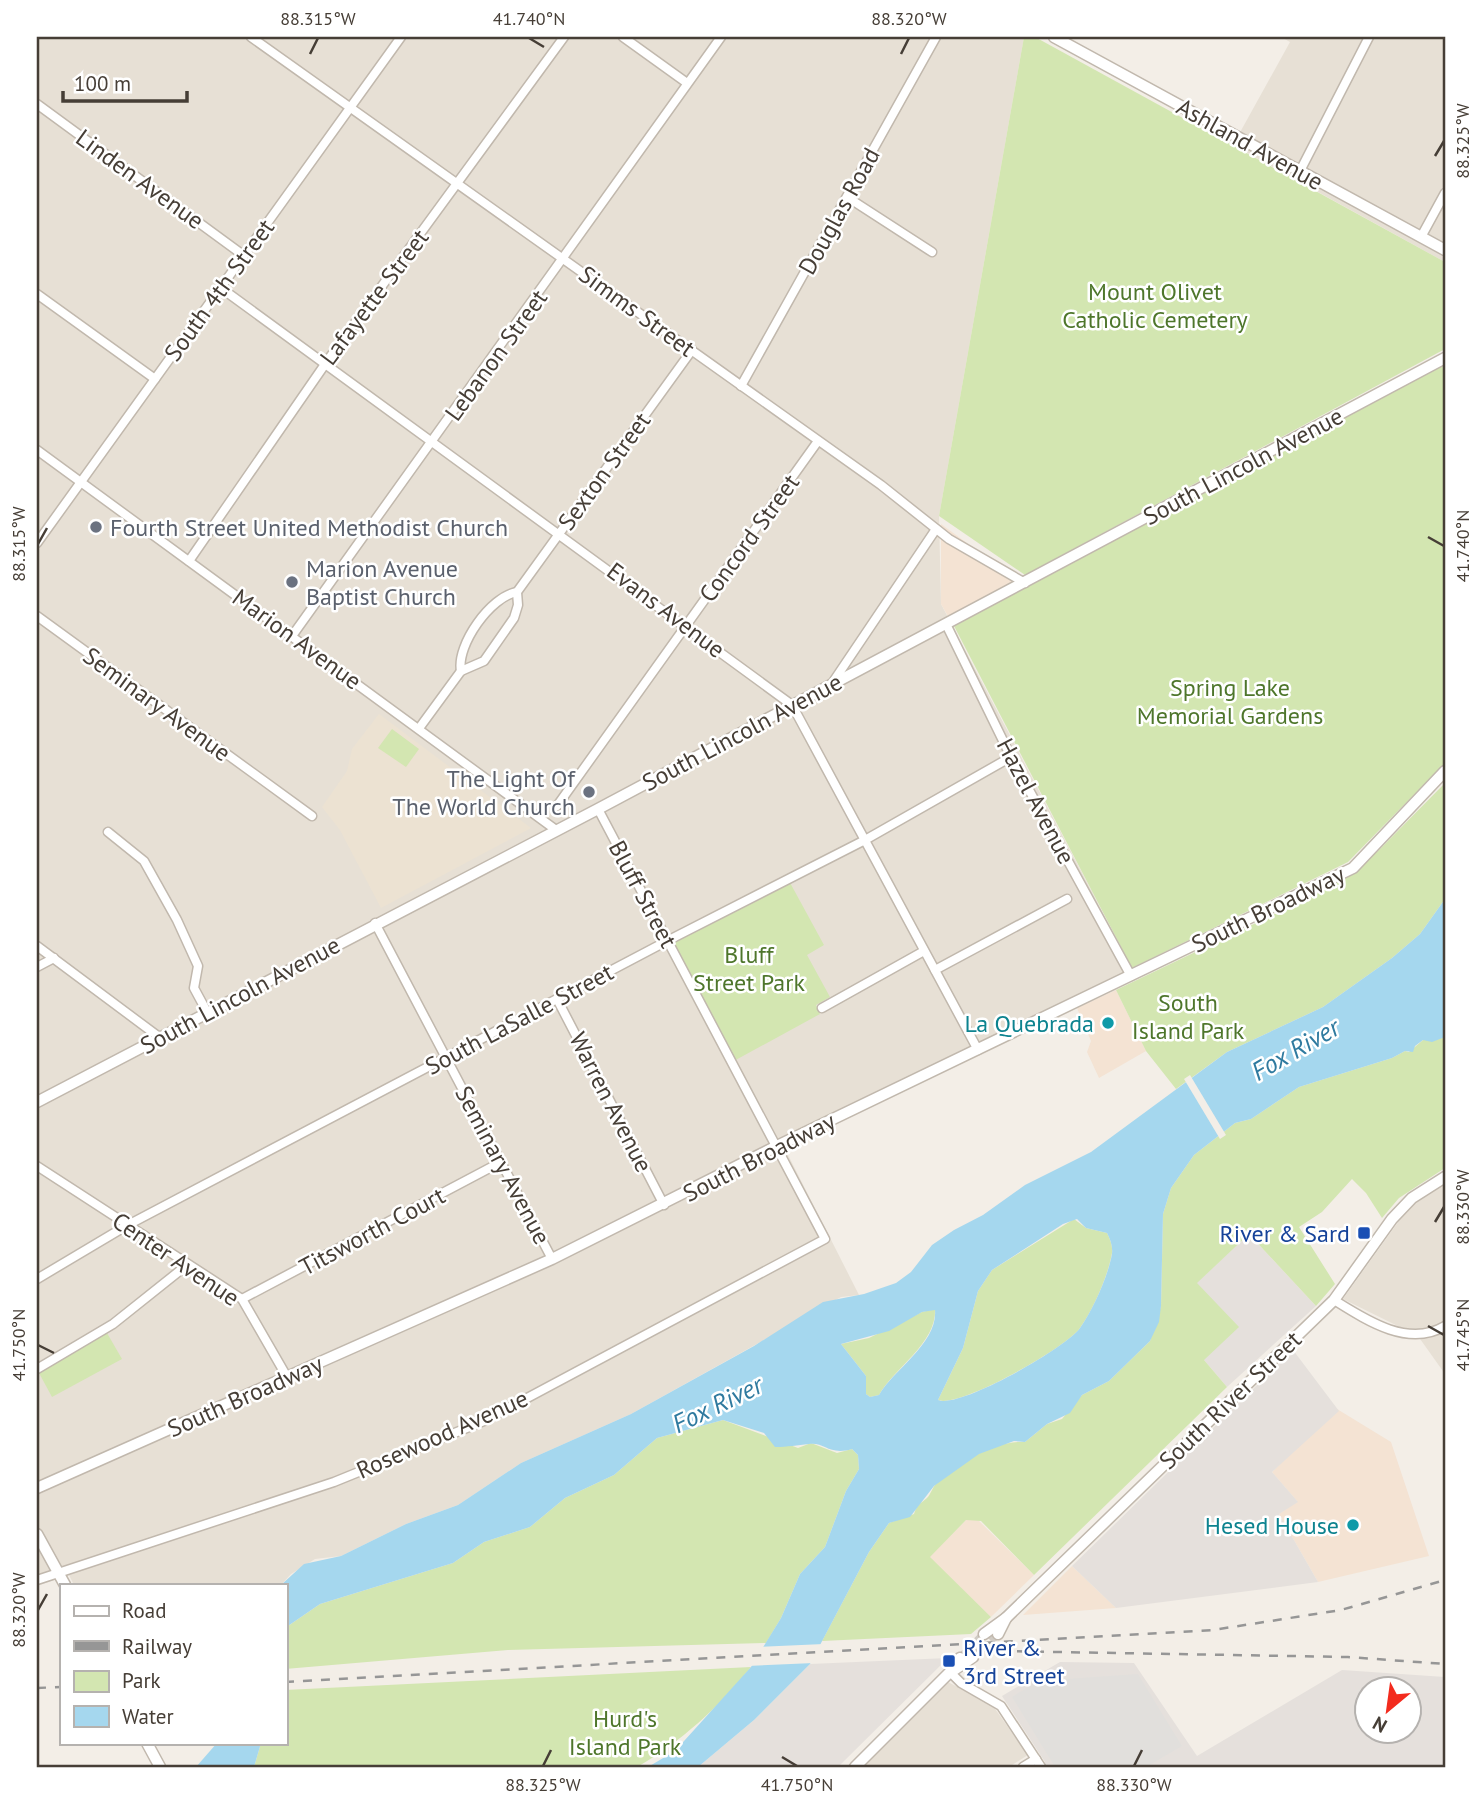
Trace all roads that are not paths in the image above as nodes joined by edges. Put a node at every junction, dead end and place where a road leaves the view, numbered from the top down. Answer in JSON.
{"nodes":[{"id":1,"x":251,"y":37,"type":"edge"},
{"id":2,"x":401,"y":37,"type":"edge"},
{"id":3,"x":564,"y":37,"type":"edge"},
{"id":4,"x":623,"y":37,"type":"edge"},
{"id":5,"x":721,"y":37,"type":"edge"},
{"id":6,"x":936,"y":37,"type":"edge"},
{"id":7,"x":1054,"y":37,"type":"edge"},
{"id":8,"x":1370,"y":37,"type":"edge"},
{"id":9,"x":687,"y":83,"type":"junction"},
{"id":10,"x":37,"y":104,"type":"edge"},
{"id":11,"x":351,"y":108,"type":"junction"},
{"id":12,"x":1300,"y":171,"type":"junction"},
{"id":13,"x":458,"y":184,"type":"junction"},
{"id":14,"x":1445,"y":193,"type":"edge"},
{"id":15,"x":847,"y":197,"type":"junction"},
{"id":16,"x":1421,"y":237,"type":"junction"},
{"id":17,"x":1445,"y":250,"type":"edge"},
{"id":18,"x":932,"y":251,"type":"dead end"},
{"id":19,"x":243,"y":255,"type":"junction"},
{"id":20,"x":565,"y":259,"type":"junction"},
{"id":21,"x":220,"y":288,"type":"junction"},
{"id":22,"x":37,"y":294,"type":"edge"},
{"id":23,"x":692,"y":350,"type":"junction"},
{"id":24,"x":1445,"y":358,"type":"edge"},
{"id":25,"x":324,"y":365,"type":"junction"},
{"id":26,"x":155,"y":379,"type":"junction"},
{"id":27,"x":741,"y":386,"type":"junction"},
{"id":28,"x":818,"y":441,"type":"junction"},
{"id":29,"x":432,"y":444,"type":"junction"},
{"id":30,"x":37,"y":450,"type":"edge"},
{"id":31,"x":81,"y":482,"type":"junction"},
{"id":32,"x":936,"y":529,"type":"junction"},
{"id":33,"x":560,"y":533,"type":"junction"},
{"id":34,"x":37,"y":542,"type":"edge"},
{"id":35,"x":189,"y":561,"type":"junction"},
{"id":36,"x":1025,"y":583,"type":"junction"},
{"id":37,"x":517,"y":592,"type":"junction"},
{"id":38,"x":37,"y":616,"type":"edge"},
{"id":39,"x":946,"y":624,"type":"junction"},
{"id":40,"x":686,"y":625,"type":"junction"},
{"id":41,"x":292,"y":636,"type":"junction"},
{"id":42,"x":461,"y":671,"type":"junction"},
{"id":43,"x":833,"y":682,"type":"junction"},
{"id":44,"x":792,"y":705,"type":"junction"},
{"id":45,"x":420,"y":727,"type":"junction"},
{"id":46,"x":1007,"y":760,"type":"junction"},
{"id":47,"x":1445,"y":771,"type":"edge"},
{"id":48,"x":557,"y":806,"type":"dead end"},
{"id":49,"x":598,"y":809,"type":"junction"},
{"id":50,"x":312,"y":816,"type":"dead end"},
{"id":51,"x":556,"y":830,"type":"junction"},
{"id":52,"x":108,"y":832,"type":"dead end"},
{"id":53,"x":865,"y":840,"type":"junction"},
{"id":54,"x":1067,"y":899,"type":"dead end"},
{"id":55,"x":375,"y":923,"type":"junction"},
{"id":56,"x":667,"y":941,"type":"junction"},
{"id":57,"x":37,"y":946,"type":"edge"},
{"id":58,"x":924,"y":951,"type":"junction"},
{"id":59,"x":54,"y":958,"type":"junction"},
{"id":60,"x":37,"y":967,"type":"edge"},
{"id":61,"x":935,"y":970,"type":"junction"},
{"id":62,"x":1131,"y":976,"type":"junction"},
{"id":63,"x":557,"y":999,"type":"junction"},
{"id":64,"x":822,"y":1008,"type":"dead end"},
{"id":65,"x":207,"y":1012,"type":"junction"},
{"id":66,"x":159,"y":1037,"type":"junction"},
{"id":67,"x":978,"y":1050,"type":"junction"},
{"id":68,"x":447,"y":1057,"type":"junction"},
{"id":69,"x":37,"y":1102,"type":"edge"},
{"id":70,"x":777,"y":1146,"type":"junction"},
{"id":71,"x":501,"y":1162,"type":"junction"},
{"id":72,"x":37,"y":1166,"type":"edge"},
{"id":73,"x":1445,"y":1177,"type":"edge"},
{"id":74,"x":664,"y":1205,"type":"junction"},
{"id":75,"x":125,"y":1226,"type":"junction"},
{"id":76,"x":825,"y":1239,"type":"joint"},
{"id":77,"x":552,"y":1259,"type":"junction"},
{"id":78,"x":187,"y":1265,"type":"junction"},
{"id":79,"x":37,"y":1279,"type":"edge"},
{"id":80,"x":242,"y":1299,"type":"junction"},
{"id":81,"x":1334,"y":1300,"type":"junction"},
{"id":82,"x":1445,"y":1326,"type":"edge"},
{"id":83,"x":37,"y":1369,"type":"edge"},
{"id":84,"x":287,"y":1377,"type":"junction"},
{"id":85,"x":37,"y":1488,"type":"edge"},
{"id":86,"x":37,"y":1534,"type":"edge"},
{"id":87,"x":58,"y":1573,"type":"junction"},
{"id":88,"x":37,"y":1580,"type":"edge"},
{"id":89,"x":64,"y":1584,"type":"edge"},
{"id":90,"x":1006,"y":1618,"type":"junction"},
{"id":91,"x":984,"y":1634,"type":"tunnel mouth"},
{"id":92,"x":998,"y":1634,"type":"tunnel mouth"},
{"id":93,"x":973,"y":1657,"type":"tunnel mouth"},
{"id":94,"x":960,"y":1658,"type":"tunnel mouth"},
{"id":95,"x":950,"y":1672,"type":"junction"},
{"id":96,"x":148,"y":1744,"type":"edge"},
{"id":97,"x":1038,"y":1763,"type":"edge"},
{"id":98,"x":160,"y":1767,"type":"edge"},
{"id":99,"x":855,"y":1767,"type":"edge"},
{"id":100,"x":1023,"y":1767,"type":"edge"}],
"edges":[{"from":1,"to":11,"type":"street","name":"Simms Street"},
{"from":2,"to":11,"type":"street","name":"South 4th Street"},
{"from":3,"to":13,"type":"street","name":"Lafayette Street"},
{"from":4,"to":9,"type":"street"},
{"from":5,"to":9,"type":"street","name":"Lebanon Street"},
{"from":6,"to":15,"type":"street","name":"Douglas Road"},
{"from":7,"to":12,"type":"street","name":"Ashland Avenue"},
{"from":8,"to":12,"type":"street"},
{"from":9,"to":20,"type":"street","name":"Lebanon Street"},
{"from":10,"to":19,"type":"street","name":"Linden Avenue"},
{"from":11,"to":13,"type":"street","name":"Simms Street"},
{"from":11,"to":19,"type":"street","name":"South 4th Street"},
{"from":12,"to":16,"type":"street","name":"Ashland Avenue"},
{"from":13,"to":20,"type":"street","name":"Simms Street"},
{"from":13,"to":25,"type":"street","name":"Lafayette Street"},
{"from":14,"to":16,"type":"street"},
{"from":15,"to":18,"type":"street"},
{"from":15,"to":27,"type":"street","name":"Douglas Road"},
{"from":16,"to":17,"type":"street","name":"Ashland Avenue"},
{"from":19,"to":21,"type":"street","name":"South 4th Street"},
{"from":20,"to":23,"type":"street","name":"Simms Street"},
{"from":20,"to":29,"type":"street","name":"Lebanon Street"},
{"from":21,"to":25,"type":"street","name":"Evans Avenue"},
{"from":21,"to":26,"type":"street","name":"South 4th Street"},
{"from":22,"to":26,"type":"street"},
{"from":23,"to":27,"type":"street","name":"Simms Street"},
{"from":23,"to":33,"type":"street","name":"Sexton Street"},
{"from":24,"to":36,"type":"street","name":"South Lincoln Avenue"},
{"from":25,"to":29,"type":"street","name":"Evans Avenue"},
{"from":25,"to":35,"type":"street","name":"Lafayette Street"},
{"from":26,"to":31,"type":"street","name":"South 4th Street"},
{"from":27,"to":28,"type":"street","name":"Simms Street"},
{"from":28,"to":32,"type":"street","name":"Simms Street"},
{"from":28,"to":40,"type":"street","name":"Concord Street"},
{"from":29,"to":33,"type":"street","name":"Evans Avenue"},
{"from":29,"to":41,"type":"street","name":"Lebanon Street"},
{"from":30,"to":31,"type":"street","name":"Marion Avenue"},
{"from":31,"to":34,"type":"street","name":"South 4th Street"},
{"from":31,"to":35,"type":"street","name":"Marion Avenue"},
{"from":32,"to":36,"type":"street","name":"Simms Street"},
{"from":32,"to":43,"type":"street"},
{"from":33,"to":37,"type":"street","name":"Sexton Street"},
{"from":33,"to":40,"type":"street","name":"Evans Avenue"},
{"from":35,"to":41,"type":"street","name":"Marion Avenue"},
{"from":36,"to":39,"type":"street","name":"South Lincoln Avenue"},
{"from":37,"to":42,"type":"street","name":"Sexton Street"},
{"from":37,"to":42,"type":"street","name":"Sexton Street"},
{"from":38,"to":50,"type":"street","name":"Seminary Avenue"},
{"from":39,"to":43,"type":"street","name":"South Lincoln Avenue"},
{"from":39,"to":46,"type":"street","name":"Hazel Avenue"},
{"from":40,"to":44,"type":"street","name":"Evans Avenue"},
{"from":40,"to":48,"type":"street","name":"Concord Street"},
{"from":41,"to":45,"type":"street","name":"Marion Avenue"},
{"from":42,"to":45,"type":"street","name":"Sexton Street"},
{"from":43,"to":44,"type":"street","name":"South Lincoln Avenue"},
{"from":44,"to":49,"type":"street","name":"South Lincoln Avenue"},
{"from":44,"to":53,"type":"street","name":"Evans Avenue"},
{"from":45,"to":51,"type":"street","name":"Marion Avenue"},
{"from":46,"to":53,"type":"street","name":"South LaSalle Street"},
{"from":46,"to":62,"type":"street","name":"Hazel Avenue"},
{"from":47,"to":62,"type":"street","name":"South Broadway"},
{"from":49,"to":51,"type":"street","name":"South Lincoln Avenue"},
{"from":49,"to":56,"type":"street","name":"Bluff Street"},
{"from":51,"to":55,"type":"street","name":"South Lincoln Avenue"},
{"from":52,"to":65,"type":"street"},
{"from":53,"to":56,"type":"street","name":"South LaSalle Street"},
{"from":53,"to":58,"type":"street","name":"Evans Avenue"},
{"from":54,"to":61,"type":"street"},
{"from":55,"to":65,"type":"street","name":"South Lincoln Avenue"},
{"from":55,"to":68,"type":"street","name":"Seminary Avenue"},
{"from":56,"to":63,"type":"street","name":"South LaSalle Street"},
{"from":56,"to":70,"type":"street","name":"Bluff Street"},
{"from":57,"to":59,"type":"street"},
{"from":58,"to":61,"type":"street","name":"Evans Avenue"},
{"from":58,"to":64,"type":"street"},
{"from":59,"to":60,"type":"street"},
{"from":59,"to":66,"type":"street"},
{"from":61,"to":67,"type":"street","name":"Evans Avenue"},
{"from":62,"to":67,"type":"street","name":"South Broadway"},
{"from":63,"to":68,"type":"street","name":"South LaSalle Street"},
{"from":63,"to":74,"type":"street","name":"Warren Avenue"},
{"from":65,"to":66,"type":"street","name":"South Lincoln Avenue"},
{"from":66,"to":69,"type":"street","name":"South Lincoln Avenue"},
{"from":67,"to":70,"type":"street","name":"South Broadway"},
{"from":68,"to":71,"type":"street","name":"Seminary Avenue"},
{"from":68,"to":75,"type":"street","name":"South LaSalle Street"},
{"from":70,"to":74,"type":"street","name":"South Broadway"},
{"from":70,"to":76,"type":"street","name":"Bluff Street"},
{"from":71,"to":77,"type":"street","name":"Seminary Avenue"},
{"from":71,"to":80,"type":"street","name":"Titsworth Court"},
{"from":72,"to":75,"type":"street","name":"Center Avenue"},
{"from":73,"to":81,"type":"street","name":"South River Street"},
{"from":74,"to":77,"type":"street","name":"South Broadway"},
{"from":75,"to":78,"type":"street","name":"Center Avenue"},
{"from":75,"to":79,"type":"street","name":"South LaSalle Street"},
{"from":76,"to":87,"type":"street","name":"Rosewood Avenue"},
{"from":77,"to":84,"type":"street","name":"South Broadway"},
{"from":78,"to":80,"type":"street","name":"Center Avenue"},
{"from":78,"to":83,"type":"street"},
{"from":80,"to":84,"type":"street","name":"Center Avenue"},
{"from":81,"to":82,"type":"street"},
{"from":81,"to":90,"type":"street","name":"South River Street"},
{"from":84,"to":85,"type":"street","name":"South Broadway"},
{"from":86,"to":87,"type":"street"},
{"from":87,"to":88,"type":"street","name":"Rosewood Avenue"},
{"from":87,"to":89,"type":"street"},
{"from":90,"to":91,"type":"street","name":"South River Street"},
{"from":90,"to":92,"type":"street","name":"South River Street"},
{"from":93,"to":95,"type":"street"},
{"from":94,"to":95,"type":"street"},
{"from":95,"to":97,"type":"street"},
{"from":95,"to":99,"type":"street"},
{"from":96,"to":98,"type":"street"},
{"from":97,"to":100,"type":"street"}]}
